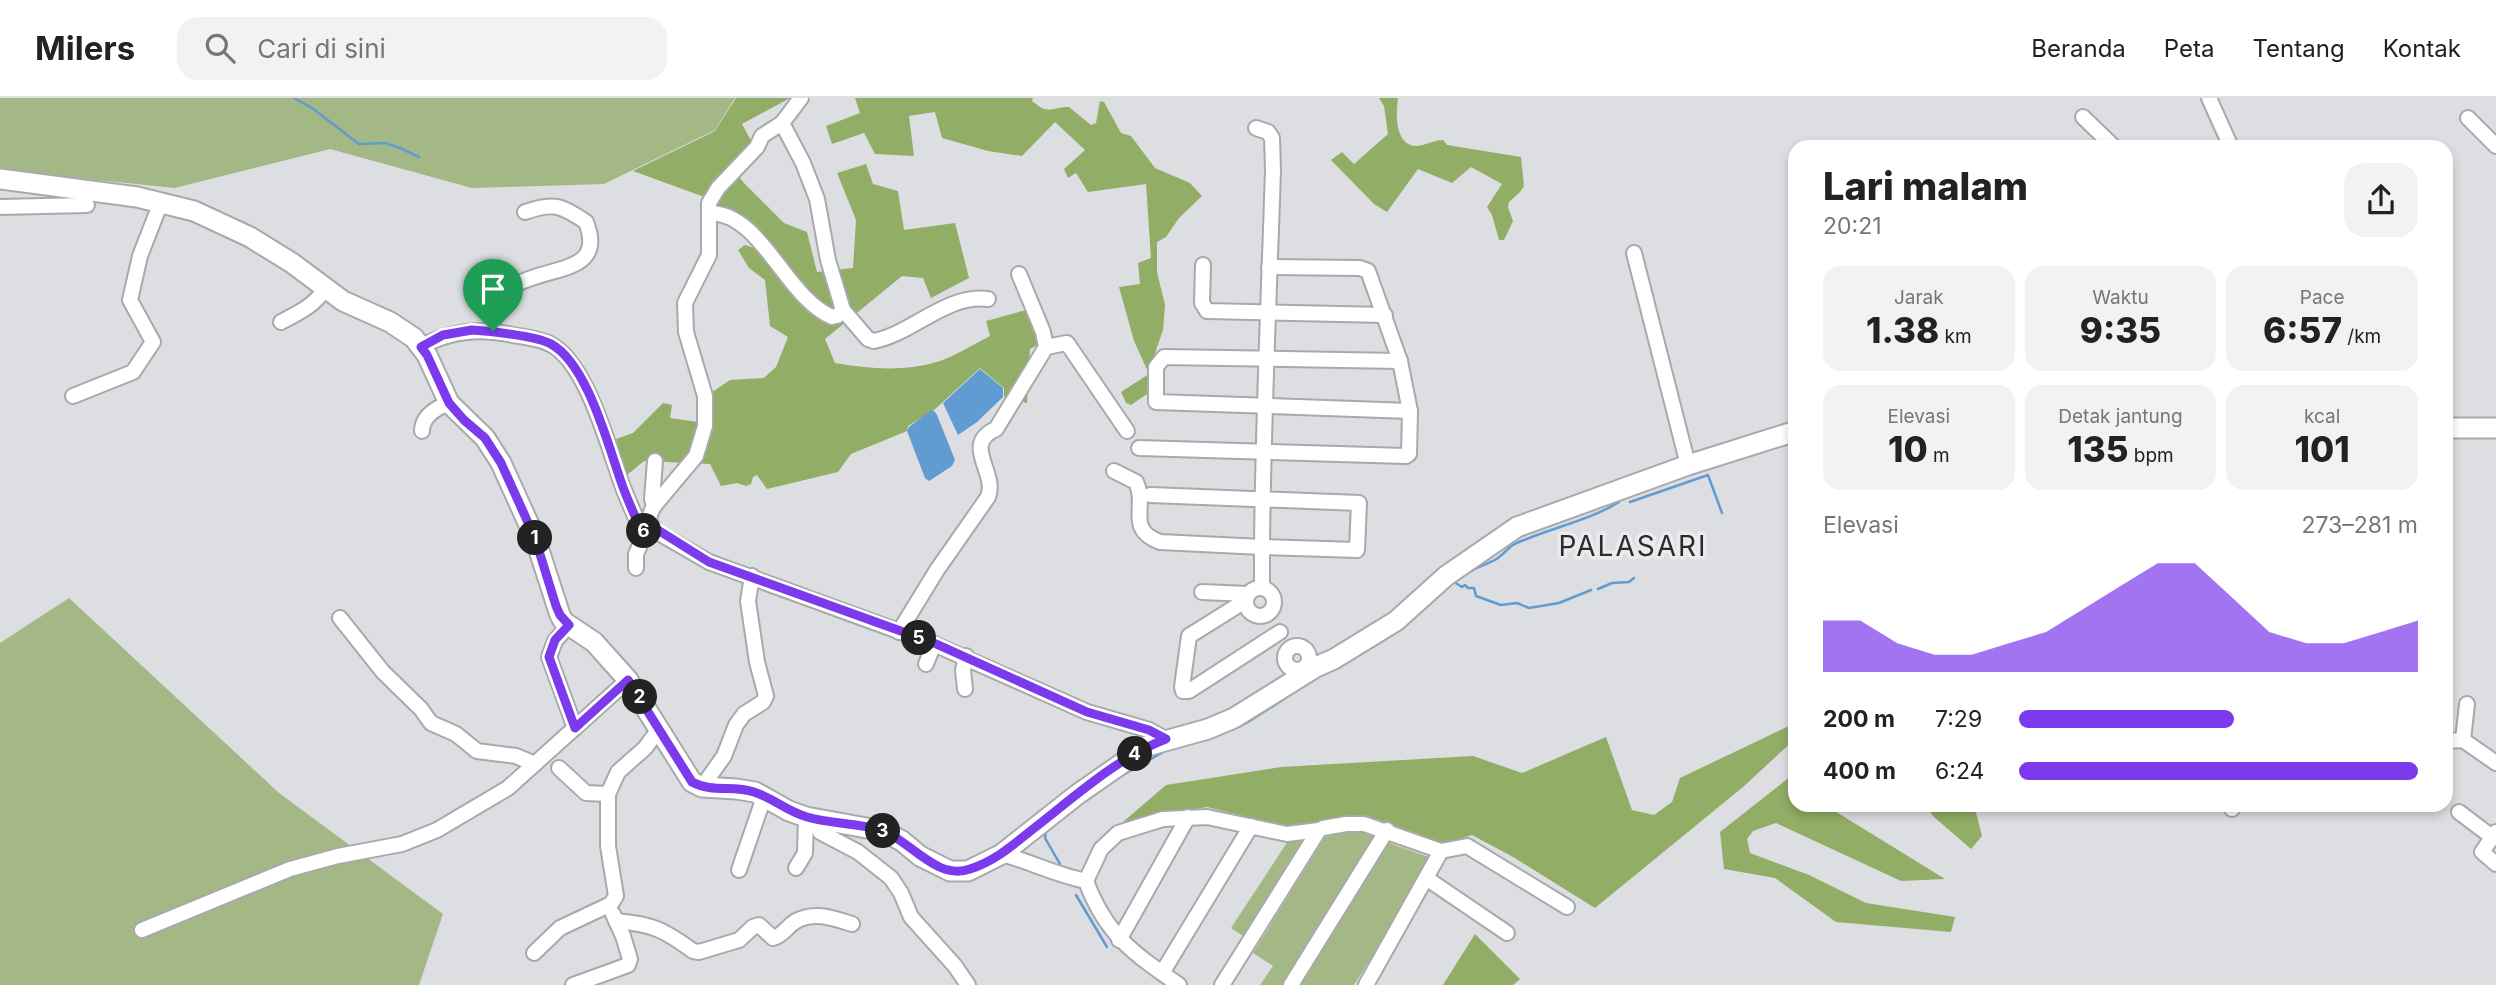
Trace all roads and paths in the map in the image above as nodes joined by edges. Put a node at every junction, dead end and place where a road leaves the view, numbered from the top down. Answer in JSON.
{"nodes":[{"id":1,"x":801,"y":98,"type":"edge"},
{"id":2,"x":2209,"y":98,"type":"edge"},
{"id":3,"x":2084,"y":117,"type":"dead end"},
{"id":4,"x":2468,"y":118,"type":"dead end"},
{"id":5,"x":782,"y":123,"type":"junction"},
{"id":6,"x":1256,"y":128,"type":"dead end"},
{"id":7,"x":2107,"y":140,"type":"edge"},
{"id":8,"x":2228,"y":140,"type":"edge"},
{"id":9,"x":2496,"y":146,"type":"edge"},
{"id":10,"x":0,"y":179,"type":"edge"},
{"id":11,"x":161,"y":202,"type":"junction"},
{"id":12,"x":86,"y":205,"type":"dead end"},
{"id":13,"x":0,"y":207,"type":"edge"},
{"id":14,"x":524,"y":212,"type":"dead end"},
{"id":15,"x":709,"y":213,"type":"junction"},
{"id":16,"x":1634,"y":253,"type":"dead end"},
{"id":17,"x":1203,"y":265,"type":"dead end"},
{"id":18,"x":1269,"y":267,"type":"junction"},
{"id":19,"x":1019,"y":274,"type":"dead end"},
{"id":20,"x":325,"y":289,"type":"junction"},
{"id":21,"x":988,"y":299,"type":"dead end"},
{"id":22,"x":843,"y":310,"type":"junction"},
{"id":23,"x":1267,"y":313,"type":"junction"},
{"id":24,"x":1385,"y":315,"type":"junction"},
{"id":25,"x":281,"y":322,"type":"dead end"},
{"id":26,"x":493,"y":331,"type":"junction"},
{"id":27,"x":1046,"y":346,"type":"junction"},
{"id":28,"x":421,"y":347,"type":"junction"},
{"id":29,"x":1266,"y":359,"type":"junction"},
{"id":30,"x":1400,"y":361,"type":"junction"},
{"id":31,"x":73,"y":396,"type":"dead end"},
{"id":32,"x":449,"y":403,"type":"junction"},
{"id":33,"x":1265,"y":406,"type":"junction"},
{"id":34,"x":1410,"y":411,"type":"junction"},
{"id":35,"x":2453,"y":428,"type":"edge"},
{"id":36,"x":2496,"y":428,"type":"edge"},
{"id":37,"x":422,"y":431,"type":"dead end"},
{"id":38,"x":1127,"y":431,"type":"dead end"},
{"id":39,"x":1788,"y":434,"type":"edge"},
{"id":40,"x":1139,"y":448,"type":"dead end"},
{"id":41,"x":1263,"y":453,"type":"junction"},
{"id":42,"x":655,"y":461,"type":"dead end"},
{"id":43,"x":1688,"y":465,"type":"junction"},
{"id":44,"x":1114,"y":471,"type":"dead end"},
{"id":45,"x":1150,"y":495,"type":"dead end"},
{"id":46,"x":1262,"y":501,"type":"junction"},
{"id":47,"x":654,"y":506,"type":"junction"},
{"id":48,"x":647,"y":530,"type":"junction"},
{"id":49,"x":1262,"y":547,"type":"junction"},
{"id":50,"x":636,"y":568,"type":"dead end"},
{"id":51,"x":752,"y":576,"type":"junction"},
{"id":52,"x":1262,"y":588,"type":"junction"},
{"id":53,"x":1202,"y":592,"type":"dead end"},
{"id":54,"x":1247,"y":598,"type":"junction"},
{"id":55,"x":1268,"y":614,"type":"junction"},
{"id":56,"x":340,"y":618,"type":"dead end"},
{"id":57,"x":569,"y":625,"type":"junction"},
{"id":58,"x":899,"y":632,"type":"junction"},
{"id":59,"x":1280,"y":632,"type":"junction"},
{"id":60,"x":934,"y":643,"type":"junction"},
{"id":61,"x":966,"y":656,"type":"junction"},
{"id":62,"x":926,"y":664,"type":"dead end"},
{"id":63,"x":1304,"y":671,"type":"junction"},
{"id":64,"x":628,"y":680,"type":"junction"},
{"id":65,"x":965,"y":689,"type":"dead end"},
{"id":66,"x":2467,"y":704,"type":"dead end"},
{"id":67,"x":575,"y":728,"type":"junction"},
{"id":68,"x":660,"y":728,"type":"junction"},
{"id":69,"x":1166,"y":739,"type":"junction"},
{"id":70,"x":2463,"y":740,"type":"junction"},
{"id":71,"x":2453,"y":741,"type":"edge"},
{"id":72,"x":2490,"y":754,"type":"edge"},
{"id":73,"x":2496,"y":763,"type":"edge"},
{"id":74,"x":535,"y":764,"type":"junction"},
{"id":75,"x":559,"y":768,"type":"dead end"},
{"id":76,"x":702,"y":787,"type":"junction"},
{"id":77,"x":608,"y":794,"type":"junction"},
{"id":78,"x":764,"y":797,"type":"junction"},
{"id":79,"x":2459,"y":811,"type":"dead end"},
{"id":80,"x":1188,"y":817,"type":"junction"},
{"id":81,"x":809,"y":818,"type":"junction"},
{"id":82,"x":1251,"y":826,"type":"junction"},
{"id":83,"x":1387,"y":830,"type":"junction"},
{"id":84,"x":1320,"y":831,"type":"junction"},
{"id":85,"x":2494,"y":834,"type":"edge"},
{"id":86,"x":1441,"y":851,"type":"junction"},
{"id":87,"x":1002,"y":854,"type":"junction"},
{"id":88,"x":2496,"y":864,"type":"edge"},
{"id":89,"x":796,"y":868,"type":"dead end"},
{"id":90,"x":739,"y":870,"type":"dead end"},
{"id":91,"x":1426,"y":878,"type":"junction"},
{"id":92,"x":1086,"y":881,"type":"junction"},
{"id":93,"x":609,"y":905,"type":"junction"},
{"id":94,"x":1567,"y":907,"type":"dead end"},
{"id":95,"x":616,"y":921,"type":"junction"},
{"id":96,"x":852,"y":924,"type":"dead end"},
{"id":97,"x":142,"y":930,"type":"dead end"},
{"id":98,"x":1507,"y":933,"type":"dead end"},
{"id":99,"x":1119,"y":940,"type":"junction"},
{"id":100,"x":534,"y":953,"type":"dead end"},
{"id":101,"x":1162,"y":973,"type":"junction"},
{"id":102,"x":1372,"y":983,"type":"edge"},
{"id":103,"x":573,"y":985,"type":"edge"},
{"id":104,"x":968,"y":985,"type":"edge"},
{"id":105,"x":1178,"y":985,"type":"edge"},
{"id":106,"x":1222,"y":985,"type":"edge"},
{"id":107,"x":1291,"y":985,"type":"edge"}],
"edges":[{"from":1,"to":5,"type":"street"},
{"from":2,"to":8,"type":"street"},
{"from":3,"to":7,"type":"street"},
{"from":4,"to":9,"type":"street"},
{"from":5,"to":15,"type":"street"},
{"from":5,"to":22,"type":"street"},
{"from":6,"to":18,"type":"street"},
{"from":10,"to":11,"type":"main road"},
{"from":11,"to":20,"type":"main road"},
{"from":11,"to":31,"type":"street"},
{"from":12,"to":13,"type":"street"},
{"from":14,"to":26,"type":"street"},
{"from":15,"to":22,"type":"street"},
{"from":15,"to":47,"type":"street"},
{"from":16,"to":43,"type":"street"},
{"from":17,"to":23,"type":"street"},
{"from":18,"to":23,"type":"street"},
{"from":18,"to":24,"type":"street"},
{"from":19,"to":27,"type":"street"},
{"from":20,"to":25,"type":"street"},
{"from":20,"to":28,"type":"main road"},
{"from":21,"to":22,"type":"street"},
{"from":23,"to":24,"type":"street"},
{"from":23,"to":29,"type":"street"},
{"from":24,"to":30,"type":"street"},
{"from":26,"to":28,"type":"street"},
{"from":26,"to":48,"type":"street"},
{"from":27,"to":38,"type":"street"},
{"from":27,"to":58,"type":"street"},
{"from":28,"to":32,"type":"main road"},
{"from":29,"to":30,"type":"street"},
{"from":29,"to":33,"type":"street"},
{"from":29,"to":33,"type":"street"},
{"from":30,"to":34,"type":"street"},
{"from":32,"to":37,"type":"street"},
{"from":32,"to":57,"type":"main road"},
{"from":33,"to":34,"type":"street"},
{"from":33,"to":41,"type":"street"},
{"from":34,"to":41,"type":"street"},
{"from":35,"to":36,"type":"main road"},
{"from":39,"to":43,"type":"main road"},
{"from":40,"to":41,"type":"street"},
{"from":41,"to":46,"type":"street"},
{"from":42,"to":47,"type":"street"},
{"from":43,"to":63,"type":"main road"},
{"from":44,"to":49,"type":"street"},
{"from":45,"to":46,"type":"street"},
{"from":46,"to":49,"type":"street"},
{"from":46,"to":49,"type":"street"},
{"from":47,"to":48,"type":"street"},
{"from":48,"to":50,"type":"street"},
{"from":48,"to":51,"type":"street"},
{"from":49,"to":52,"type":"street"},
{"from":51,"to":58,"type":"street"},
{"from":51,"to":76,"type":"street"},
{"from":52,"to":54,"type":"street"},
{"from":52,"to":55,"type":"street"},
{"from":53,"to":54,"type":"street"},
{"from":54,"to":55,"type":"street"},
{"from":54,"to":59,"type":"street"},
{"from":55,"to":59,"type":"street"},
{"from":56,"to":74,"type":"street"},
{"from":57,"to":64,"type":"main road"},
{"from":57,"to":67,"type":"street"},
{"from":58,"to":60,"type":"street"},
{"from":59,"to":63,"type":"street"},
{"from":60,"to":61,"type":"street"},
{"from":60,"to":62,"type":"street"},
{"from":61,"to":65,"type":"street"},
{"from":61,"to":69,"type":"street"},
{"from":63,"to":69,"type":"main road"},
{"from":64,"to":67,"type":"street"},
{"from":64,"to":68,"type":"main road"},
{"from":66,"to":70,"type":"street"},
{"from":67,"to":74,"type":"street"},
{"from":68,"to":76,"type":"main road"},
{"from":68,"to":77,"type":"street"},
{"from":69,"to":87,"type":"main road"},
{"from":70,"to":71,"type":"street"},
{"from":70,"to":72,"type":"street"},
{"from":72,"to":73,"type":"street"},
{"from":74,"to":97,"type":"street"},
{"from":75,"to":77,"type":"street"},
{"from":76,"to":78,"type":"main road"},
{"from":77,"to":93,"type":"street"},
{"from":78,"to":81,"type":"main road"},
{"from":78,"to":90,"type":"street"},
{"from":79,"to":85,"type":"street"},
{"from":80,"to":82,"type":"street"},
{"from":80,"to":92,"type":"street"},
{"from":80,"to":99,"type":"street"},
{"from":81,"to":87,"type":"main road"},
{"from":81,"to":89,"type":"street"},
{"from":81,"to":104,"type":"street"},
{"from":82,"to":84,"type":"street"},
{"from":82,"to":101,"type":"street"},
{"from":83,"to":84,"type":"street"},
{"from":83,"to":86,"type":"street"},
{"from":83,"to":107,"type":"street"},
{"from":84,"to":106,"type":"street"},
{"from":85,"to":88,"type":"street"},
{"from":86,"to":91,"type":"street"},
{"from":86,"to":94,"type":"street"},
{"from":87,"to":92,"type":"street"},
{"from":91,"to":98,"type":"street"},
{"from":91,"to":102,"type":"street"},
{"from":92,"to":99,"type":"street"},
{"from":93,"to":95,"type":"street"},
{"from":93,"to":100,"type":"street"},
{"from":95,"to":96,"type":"street"},
{"from":95,"to":103,"type":"street"},
{"from":99,"to":101,"type":"street"},
{"from":101,"to":105,"type":"street"}]}
